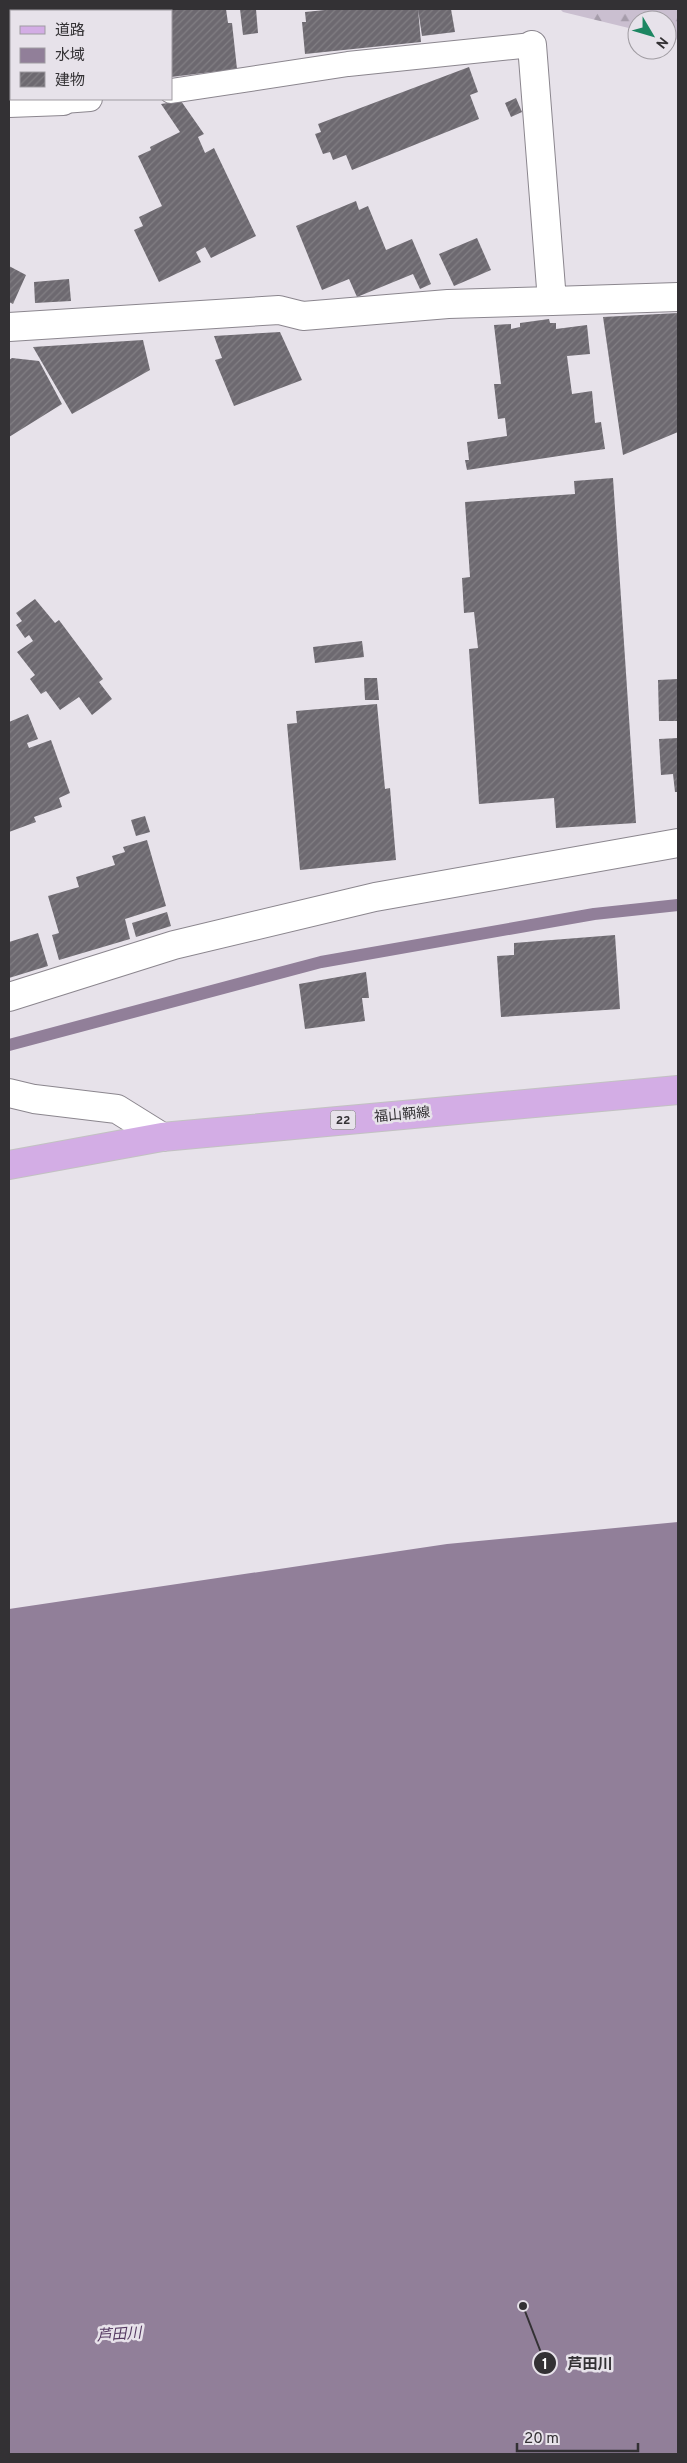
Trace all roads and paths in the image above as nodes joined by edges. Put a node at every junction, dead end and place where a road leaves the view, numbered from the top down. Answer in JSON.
{"nodes":[{"id":1,"x":532,"y":45,"type":"joint"},
{"id":2,"x":172,"y":91,"type":"edge"},
{"id":3,"x":76,"y":100,"type":"edge"},
{"id":4,"x":63,"y":101,"type":"joint"},
{"id":5,"x":9,"y":103,"type":"edge"},
{"id":6,"x":678,"y":298,"type":"edge"},
{"id":7,"x":552,"y":301,"type":"junction"},
{"id":8,"x":9,"y":327,"type":"edge"},
{"id":9,"x":678,"y":844,"type":"edge"},
{"id":10,"x":9,"y":997,"type":"edge"},
{"id":11,"x":678,"y":1090,"type":"edge"},
{"id":12,"x":9,"y":1093,"type":"edge"},
{"id":13,"x":162,"y":1137,"type":"junction"},
{"id":14,"x":9,"y":1165,"type":"edge"}],
"edges":[{"from":1,"to":2,"type":"lane"},
{"from":1,"to":7,"type":"street"},
{"from":3,"to":4,"type":"lane"},
{"from":4,"to":5,"type":"street"},
{"from":6,"to":7,"type":"street"},
{"from":7,"to":8,"type":"street"},
{"from":9,"to":10,"type":"street"},
{"from":11,"to":13,"type":"main road","name":"福山鞆線","number":"22"},
{"from":12,"to":13,"type":"street"},
{"from":13,"to":14,"type":"main road","name":"福山鞆線","number":"22"}]}
